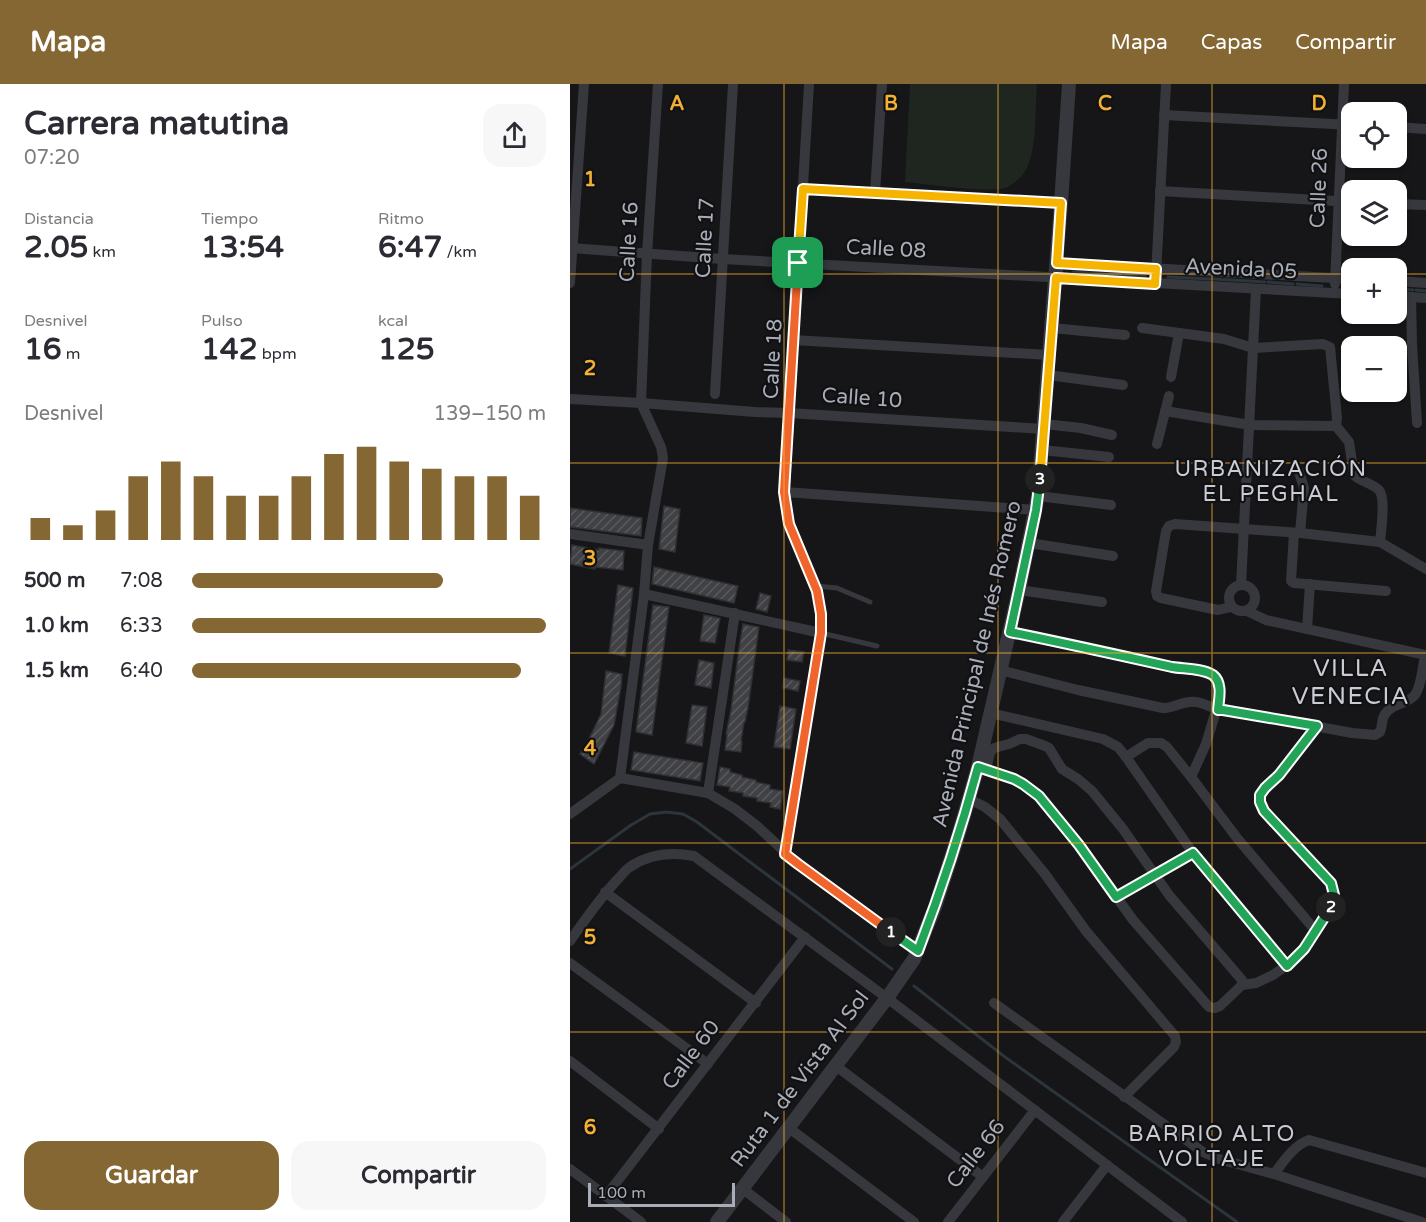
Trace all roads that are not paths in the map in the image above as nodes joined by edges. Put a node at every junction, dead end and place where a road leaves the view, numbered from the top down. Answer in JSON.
{"nodes":[{"id":1,"x":584,"y":84,"type":"edge"},
{"id":2,"x":658,"y":84,"type":"edge"},
{"id":3,"x":734,"y":84,"type":"edge"},
{"id":4,"x":809,"y":84,"type":"edge"},
{"id":5,"x":882,"y":84,"type":"edge"},
{"id":6,"x":1069,"y":84,"type":"edge"},
{"id":7,"x":1166,"y":84,"type":"edge"},
{"id":8,"x":1344,"y":84,"type":"edge"},
{"id":9,"x":1345,"y":102,"type":"edge"},
{"id":10,"x":1164,"y":115,"type":"junction"},
{"id":11,"x":1341,"y":125,"type":"edge"},
{"id":12,"x":1407,"y":128,"type":"edge"},
{"id":13,"x":1426,"y":129,"type":"edge"},
{"id":14,"x":1341,"y":168,"type":"edge"},
{"id":15,"x":803,"y":189,"type":"junction"},
{"id":16,"x":1160,"y":191,"type":"junction"},
{"id":17,"x":875,"y":193,"type":"junction"},
{"id":18,"x":1338,"y":201,"type":"junction"},
{"id":19,"x":1341,"y":201,"type":"edge"},
{"id":20,"x":1061,"y":203,"type":"junction"},
{"id":21,"x":1407,"y":205,"type":"edge"},
{"id":22,"x":1426,"y":206,"type":"edge"},
{"id":23,"x":571,"y":249,"type":"edge"},
{"id":24,"x":648,"y":254,"type":"junction"},
{"id":25,"x":723,"y":259,"type":"junction"},
{"id":26,"x":798,"y":263,"type":"junction"},
{"id":27,"x":1057,"y":263,"type":"junction"},
{"id":28,"x":1156,"y":269,"type":"junction"},
{"id":29,"x":1056,"y":278,"type":"junction"},
{"id":30,"x":1335,"y":278,"type":"junction"},
{"id":31,"x":1341,"y":278,"type":"edge"},
{"id":32,"x":1407,"y":282,"type":"edge"},
{"id":33,"x":570,"y":283,"type":"edge"},
{"id":34,"x":1426,"y":283,"type":"edge"},
{"id":35,"x":1155,"y":284,"type":"junction"},
{"id":36,"x":1256,"y":289,"type":"junction"},
{"id":37,"x":1334,"y":293,"type":"junction"},
{"id":38,"x":1341,"y":293,"type":"edge"},
{"id":39,"x":1407,"y":297,"type":"edge"},
{"id":40,"x":1412,"y":297,"type":"junction"},
{"id":41,"x":1426,"y":298,"type":"edge"},
{"id":42,"x":1052,"y":328,"type":"junction"},
{"id":43,"x":1142,"y":328,"type":"dead end"},
{"id":44,"x":1179,"y":333,"type":"junction"},
{"id":45,"x":1125,"y":335,"type":"dead end"},
{"id":46,"x":793,"y":340,"type":"junction"},
{"id":47,"x":1254,"y":348,"type":"junction"},
{"id":48,"x":1049,"y":355,"type":"junction"},
{"id":49,"x":1048,"y":375,"type":"junction"},
{"id":50,"x":1171,"y":377,"type":"dead end"},
{"id":51,"x":1420,"y":385,"type":"edge"},
{"id":52,"x":1123,"y":386,"type":"dead end"},
{"id":53,"x":715,"y":394,"type":"dead end"},
{"id":54,"x":1169,"y":396,"type":"dead end"},
{"id":55,"x":570,"y":399,"type":"edge"},
{"id":56,"x":641,"y":403,"type":"junction"},
{"id":57,"x":1165,"y":411,"type":"junction"},
{"id":58,"x":789,"y":413,"type":"junction"},
{"id":59,"x":1417,"y":423,"type":"dead end"},
{"id":60,"x":1250,"y":425,"type":"junction"},
{"id":61,"x":1044,"y":426,"type":"junction"},
{"id":62,"x":1336,"y":426,"type":"junction"},
{"id":63,"x":1112,"y":435,"type":"dead end"},
{"id":64,"x":1157,"y":444,"type":"dead end"},
{"id":65,"x":1042,"y":450,"type":"junction"},
{"id":66,"x":1109,"y":457,"type":"dead end"},
{"id":67,"x":1299,"y":472,"type":"dead end"},
{"id":68,"x":784,"y":492,"type":"junction"},
{"id":69,"x":1037,"y":503,"type":"junction"},
{"id":70,"x":1111,"y":505,"type":"dead end"},
{"id":71,"x":1244,"y":530,"type":"junction"},
{"id":72,"x":1297,"y":533,"type":"junction"},
{"id":73,"x":570,"y":534,"type":"edge"},
{"id":74,"x":1380,"y":542,"type":"junction"},
{"id":75,"x":1029,"y":543,"type":"junction"},
{"id":76,"x":648,"y":545,"type":"junction"},
{"id":77,"x":1113,"y":556,"type":"dead end"},
{"id":78,"x":1426,"y":569,"type":"edge"},
{"id":79,"x":1310,"y":584,"type":"junction"},
{"id":80,"x":814,"y":585,"type":"junction"},
{"id":81,"x":1241,"y":585,"type":"junction"},
{"id":82,"x":1019,"y":590,"type":"junction"},
{"id":83,"x":1386,"y":591,"type":"dead end"},
{"id":84,"x":644,"y":594,"type":"junction"},
{"id":85,"x":870,"y":602,"type":"dead end"},
{"id":86,"x":1102,"y":602,"type":"dead end"},
{"id":87,"x":1231,"y":607,"type":"junction"},
{"id":88,"x":1247,"y":611,"type":"junction"},
{"id":89,"x":735,"y":613,"type":"junction"},
{"id":90,"x":1307,"y":629,"type":"junction"},
{"id":91,"x":1010,"y":632,"type":"junction"},
{"id":92,"x":821,"y":633,"type":"junction"},
{"id":93,"x":877,"y":646,"type":"dead end"},
{"id":94,"x":1425,"y":655,"type":"edge"},
{"id":95,"x":1000,"y":670,"type":"junction"},
{"id":96,"x":1218,"y":710,"type":"junction"},
{"id":97,"x":990,"y":713,"type":"junction"},
{"id":98,"x":1317,"y":726,"type":"junction"},
{"id":99,"x":1126,"y":757,"type":"junction"},
{"id":100,"x":982,"y":769,"type":"junction"},
{"id":101,"x":1191,"y":777,"type":"junction"},
{"id":102,"x":620,"y":778,"type":"junction"},
{"id":103,"x":708,"y":793,"type":"junction"},
{"id":104,"x":969,"y":799,"type":"junction"},
{"id":105,"x":570,"y":814,"type":"edge"},
{"id":106,"x":1193,"y":853,"type":"junction"},
{"id":107,"x":785,"y":854,"type":"junction"},
{"id":108,"x":1154,"y":874,"type":"junction"},
{"id":109,"x":605,"y":892,"type":"junction"},
{"id":110,"x":1116,"y":897,"type":"junction"},
{"id":111,"x":1315,"y":930,"type":"junction"},
{"id":112,"x":805,"y":937,"type":"junction"},
{"id":113,"x":570,"y":940,"type":"edge"},
{"id":114,"x":916,"y":955,"type":"junction"},
{"id":115,"x":570,"y":963,"type":"edge"},
{"id":116,"x":1287,"y":966,"type":"junction"},
{"id":117,"x":1242,"y":985,"type":"junction"},
{"id":118,"x":887,"y":998,"type":"junction"},
{"id":119,"x":756,"y":1003,"type":"junction"},
{"id":120,"x":994,"y":1003,"type":"dead end"},
{"id":121,"x":570,"y":1061,"type":"edge"},
{"id":122,"x":708,"y":1064,"type":"junction"},
{"id":123,"x":836,"y":1066,"type":"junction"},
{"id":124,"x":1124,"y":1097,"type":"junction"},
{"id":125,"x":1035,"y":1110,"type":"junction"},
{"id":126,"x":789,"y":1128,"type":"junction"},
{"id":127,"x":659,"y":1129,"type":"junction"},
{"id":128,"x":1107,"y":1165,"type":"junction"},
{"id":129,"x":570,"y":1169,"type":"edge"},
{"id":130,"x":1426,"y":1173,"type":"edge"},
{"id":131,"x":1274,"y":1174,"type":"junction"},
{"id":132,"x":983,"y":1177,"type":"junction"},
{"id":133,"x":743,"y":1189,"type":"junction"},
{"id":134,"x":606,"y":1196,"type":"junction"},
{"id":135,"x":1179,"y":1221,"type":"edge"},
{"id":136,"x":641,"y":1222,"type":"edge"},
{"id":137,"x":717,"y":1222,"type":"edge"},
{"id":138,"x":786,"y":1222,"type":"edge"},
{"id":139,"x":914,"y":1222,"type":"edge"},
{"id":140,"x":948,"y":1222,"type":"edge"},
{"id":141,"x":1063,"y":1222,"type":"edge"},
{"id":142,"x":1422,"y":1222,"type":"edge"}],
"edges":[{"from":1,"to":23,"type":"street"},
{"from":2,"to":24,"type":"street","name":"Calle 16"},
{"from":3,"to":25,"type":"street","name":"Calle 17"},
{"from":4,"to":15,"type":"street","name":"Calle 18"},
{"from":5,"to":17,"type":"street"},
{"from":6,"to":20,"type":"street","name":"Avenida Principal de Inés Romero"},
{"from":7,"to":10,"type":"street"},
{"from":8,"to":9,"type":"street","name":"Calle 26"},
{"from":10,"to":11,"type":"street"},
{"from":10,"to":16,"type":"street"},
{"from":12,"to":13,"type":"street"},
{"from":14,"to":18,"type":"street","name":"Calle 26"},
{"from":15,"to":17,"type":"street"},
{"from":15,"to":26,"type":"street","name":"Calle 18"},
{"from":16,"to":18,"type":"street"},
{"from":16,"to":28,"type":"street"},
{"from":17,"to":20,"type":"street"},
{"from":18,"to":19,"type":"street"},
{"from":18,"to":30,"type":"street","name":"Calle 26"},
{"from":20,"to":27,"type":"street","name":"Avenida Principal de Inés Romero"},
{"from":21,"to":22,"type":"street"},
{"from":23,"to":24,"type":"street","name":"Calle 08"},
{"from":23,"to":33,"type":"street"},
{"from":24,"to":25,"type":"street","name":"Calle 08"},
{"from":24,"to":56,"type":"street","name":"Calle 16"},
{"from":25,"to":26,"type":"street","name":"Calle 08"},
{"from":25,"to":53,"type":"street","name":"Calle 17"},
{"from":26,"to":29,"type":"street","name":"Calle 08"},
{"from":26,"to":46,"type":"street","name":"Calle 18"},
{"from":27,"to":28,"type":"street","name":"Avenida 05"},
{"from":27,"to":29,"type":"street","name":"Avenida Principal de Inés Romero"},
{"from":28,"to":30,"type":"street","name":"Avenida 05"},
{"from":28,"to":35,"type":"street"},
{"from":29,"to":35,"type":"street","name":"Avenida 05"},
{"from":29,"to":42,"type":"street","name":"Avenida Principal de Inés Romero"},
{"from":30,"to":31,"type":"street","name":"Avenida 05"},
{"from":30,"to":37,"type":"street","name":"Calle 26"},
{"from":32,"to":34,"type":"street"},
{"from":35,"to":36,"type":"street","name":"Avenida 05"},
{"from":36,"to":37,"type":"street","name":"Avenida 05"},
{"from":36,"to":47,"type":"street"},
{"from":37,"to":38,"type":"street","name":"Avenida 05"},
{"from":39,"to":40,"type":"street"},
{"from":40,"to":41,"type":"street"},
{"from":40,"to":51,"type":"street"},
{"from":42,"to":45,"type":"street"},
{"from":42,"to":48,"type":"street","name":"Avenida Principal de Inés Romero"},
{"from":43,"to":44,"type":"street"},
{"from":44,"to":47,"type":"street"},
{"from":44,"to":50,"type":"street"},
{"from":46,"to":48,"type":"street"},
{"from":46,"to":58,"type":"street","name":"Calle 18"},
{"from":47,"to":60,"type":"street"},
{"from":47,"to":62,"type":"street"},
{"from":48,"to":49,"type":"street","name":"Avenida Principal de Inés Romero"},
{"from":49,"to":52,"type":"street"},
{"from":49,"to":61,"type":"street","name":"Avenida Principal de Inés Romero"},
{"from":51,"to":59,"type":"street"},
{"from":54,"to":57,"type":"street"},
{"from":55,"to":56,"type":"street","name":"Calle 10"},
{"from":56,"to":58,"type":"street","name":"Calle 10"},
{"from":56,"to":76,"type":"street"},
{"from":57,"to":60,"type":"street"},
{"from":57,"to":64,"type":"street"},
{"from":58,"to":61,"type":"street","name":"Calle 10"},
{"from":58,"to":68,"type":"street","name":"Calle 18"},
{"from":60,"to":62,"type":"street"},
{"from":60,"to":71,"type":"street"},
{"from":61,"to":63,"type":"street","name":"Calle 10"},
{"from":61,"to":65,"type":"street","name":"Avenida Principal de Inés Romero"},
{"from":62,"to":74,"type":"street"},
{"from":65,"to":66,"type":"street"},
{"from":65,"to":69,"type":"street","name":"Avenida Principal de Inés Romero"},
{"from":67,"to":72,"type":"street"},
{"from":68,"to":69,"type":"street"},
{"from":68,"to":80,"type":"street","name":"Calle 18"},
{"from":69,"to":70,"type":"street"},
{"from":69,"to":75,"type":"street","name":"Avenida Principal de Inés Romero"},
{"from":71,"to":72,"type":"street"},
{"from":71,"to":81,"type":"street"},
{"from":71,"to":87,"type":"street"},
{"from":72,"to":74,"type":"street"},
{"from":72,"to":79,"type":"street"},
{"from":73,"to":76,"type":"street"},
{"from":74,"to":78,"type":"street"},
{"from":75,"to":77,"type":"street"},
{"from":75,"to":82,"type":"street","name":"Avenida Principal de Inés Romero"},
{"from":76,"to":84,"type":"street"},
{"from":79,"to":83,"type":"street"},
{"from":79,"to":90,"type":"street"},
{"from":80,"to":85,"type":"lane"},
{"from":80,"to":92,"type":"street","name":"Calle 18"},
{"from":81,"to":87,"type":"street"},
{"from":81,"to":88,"type":"street"},
{"from":82,"to":86,"type":"street"},
{"from":82,"to":91,"type":"street","name":"Avenida Principal de Inés Romero"},
{"from":84,"to":89,"type":"street"},
{"from":84,"to":102,"type":"street"},
{"from":87,"to":88,"type":"street"},
{"from":88,"to":90,"type":"street"},
{"from":89,"to":92,"type":"street"},
{"from":89,"to":103,"type":"street"},
{"from":90,"to":94,"type":"street"},
{"from":91,"to":95,"type":"street","name":"Avenida Principal de Inés Romero"},
{"from":91,"to":96,"type":"street"},
{"from":92,"to":93,"type":"lane"},
{"from":92,"to":107,"type":"street","name":"Calle 18"},
{"from":94,"to":98,"type":"street"},
{"from":95,"to":96,"type":"street"},
{"from":95,"to":97,"type":"street","name":"Avenida Principal de Inés Romero"},
{"from":96,"to":98,"type":"street"},
{"from":96,"to":101,"type":"street"},
{"from":97,"to":99,"type":"street"},
{"from":97,"to":100,"type":"street","name":"Avenida Principal de Inés Romero"},
{"from":98,"to":111,"type":"street"},
{"from":99,"to":101,"type":"street"},
{"from":99,"to":106,"type":"street"},
{"from":100,"to":104,"type":"street","name":"Avenida Principal de Inés Romero"},
{"from":100,"to":108,"type":"street"},
{"from":100,"to":110,"type":"street"},
{"from":101,"to":111,"type":"street"},
{"from":102,"to":103,"type":"street"},
{"from":102,"to":105,"type":"street"},
{"from":103,"to":107,"type":"street"},
{"from":104,"to":114,"type":"street","name":"Avenida Principal de Inés Romero"},
{"from":104,"to":124,"type":"street"},
{"from":106,"to":108,"type":"street"},
{"from":106,"to":116,"type":"street"},
{"from":107,"to":114,"type":"street"},
{"from":108,"to":110,"type":"street"},
{"from":108,"to":117,"type":"street"},
{"from":109,"to":112,"type":"street"},
{"from":109,"to":113,"type":"street"},
{"from":109,"to":119,"type":"street"},
{"from":110,"to":117,"type":"street"},
{"from":111,"to":116,"type":"street"},
{"from":112,"to":118,"type":"street"},
{"from":112,"to":119,"type":"street","name":"Calle 60"},
{"from":114,"to":118,"type":"street","name":"Ruta 1 de Vista Al Sol"},
{"from":115,"to":122,"type":"street"},
{"from":116,"to":117,"type":"street"},
{"from":118,"to":123,"type":"street","name":"Ruta 1 de Vista Al Sol"},
{"from":118,"to":125,"type":"street"},
{"from":119,"to":122,"type":"street","name":"Calle 60"},
{"from":120,"to":124,"type":"street"},
{"from":121,"to":127,"type":"street"},
{"from":122,"to":127,"type":"street","name":"Calle 60"},
{"from":123,"to":126,"type":"street","name":"Ruta 1 de Vista Al Sol"},
{"from":123,"to":132,"type":"street"},
{"from":124,"to":131,"type":"street"},
{"from":125,"to":128,"type":"street"},
{"from":125,"to":132,"type":"street","name":"Calle 66"},
{"from":126,"to":133,"type":"street","name":"Ruta 1 de Vista Al Sol"},
{"from":126,"to":139,"type":"street"},
{"from":127,"to":134,"type":"street","name":"Calle 60"},
{"from":128,"to":135,"type":"street"},
{"from":128,"to":141,"type":"street"},
{"from":129,"to":134,"type":"street"},
{"from":130,"to":131,"type":"street"},
{"from":131,"to":142,"type":"street"},
{"from":132,"to":140,"type":"street","name":"Calle 66"},
{"from":133,"to":137,"type":"street","name":"Ruta 1 de Vista Al Sol"},
{"from":133,"to":138,"type":"street"},
{"from":134,"to":136,"type":"street"}]}
